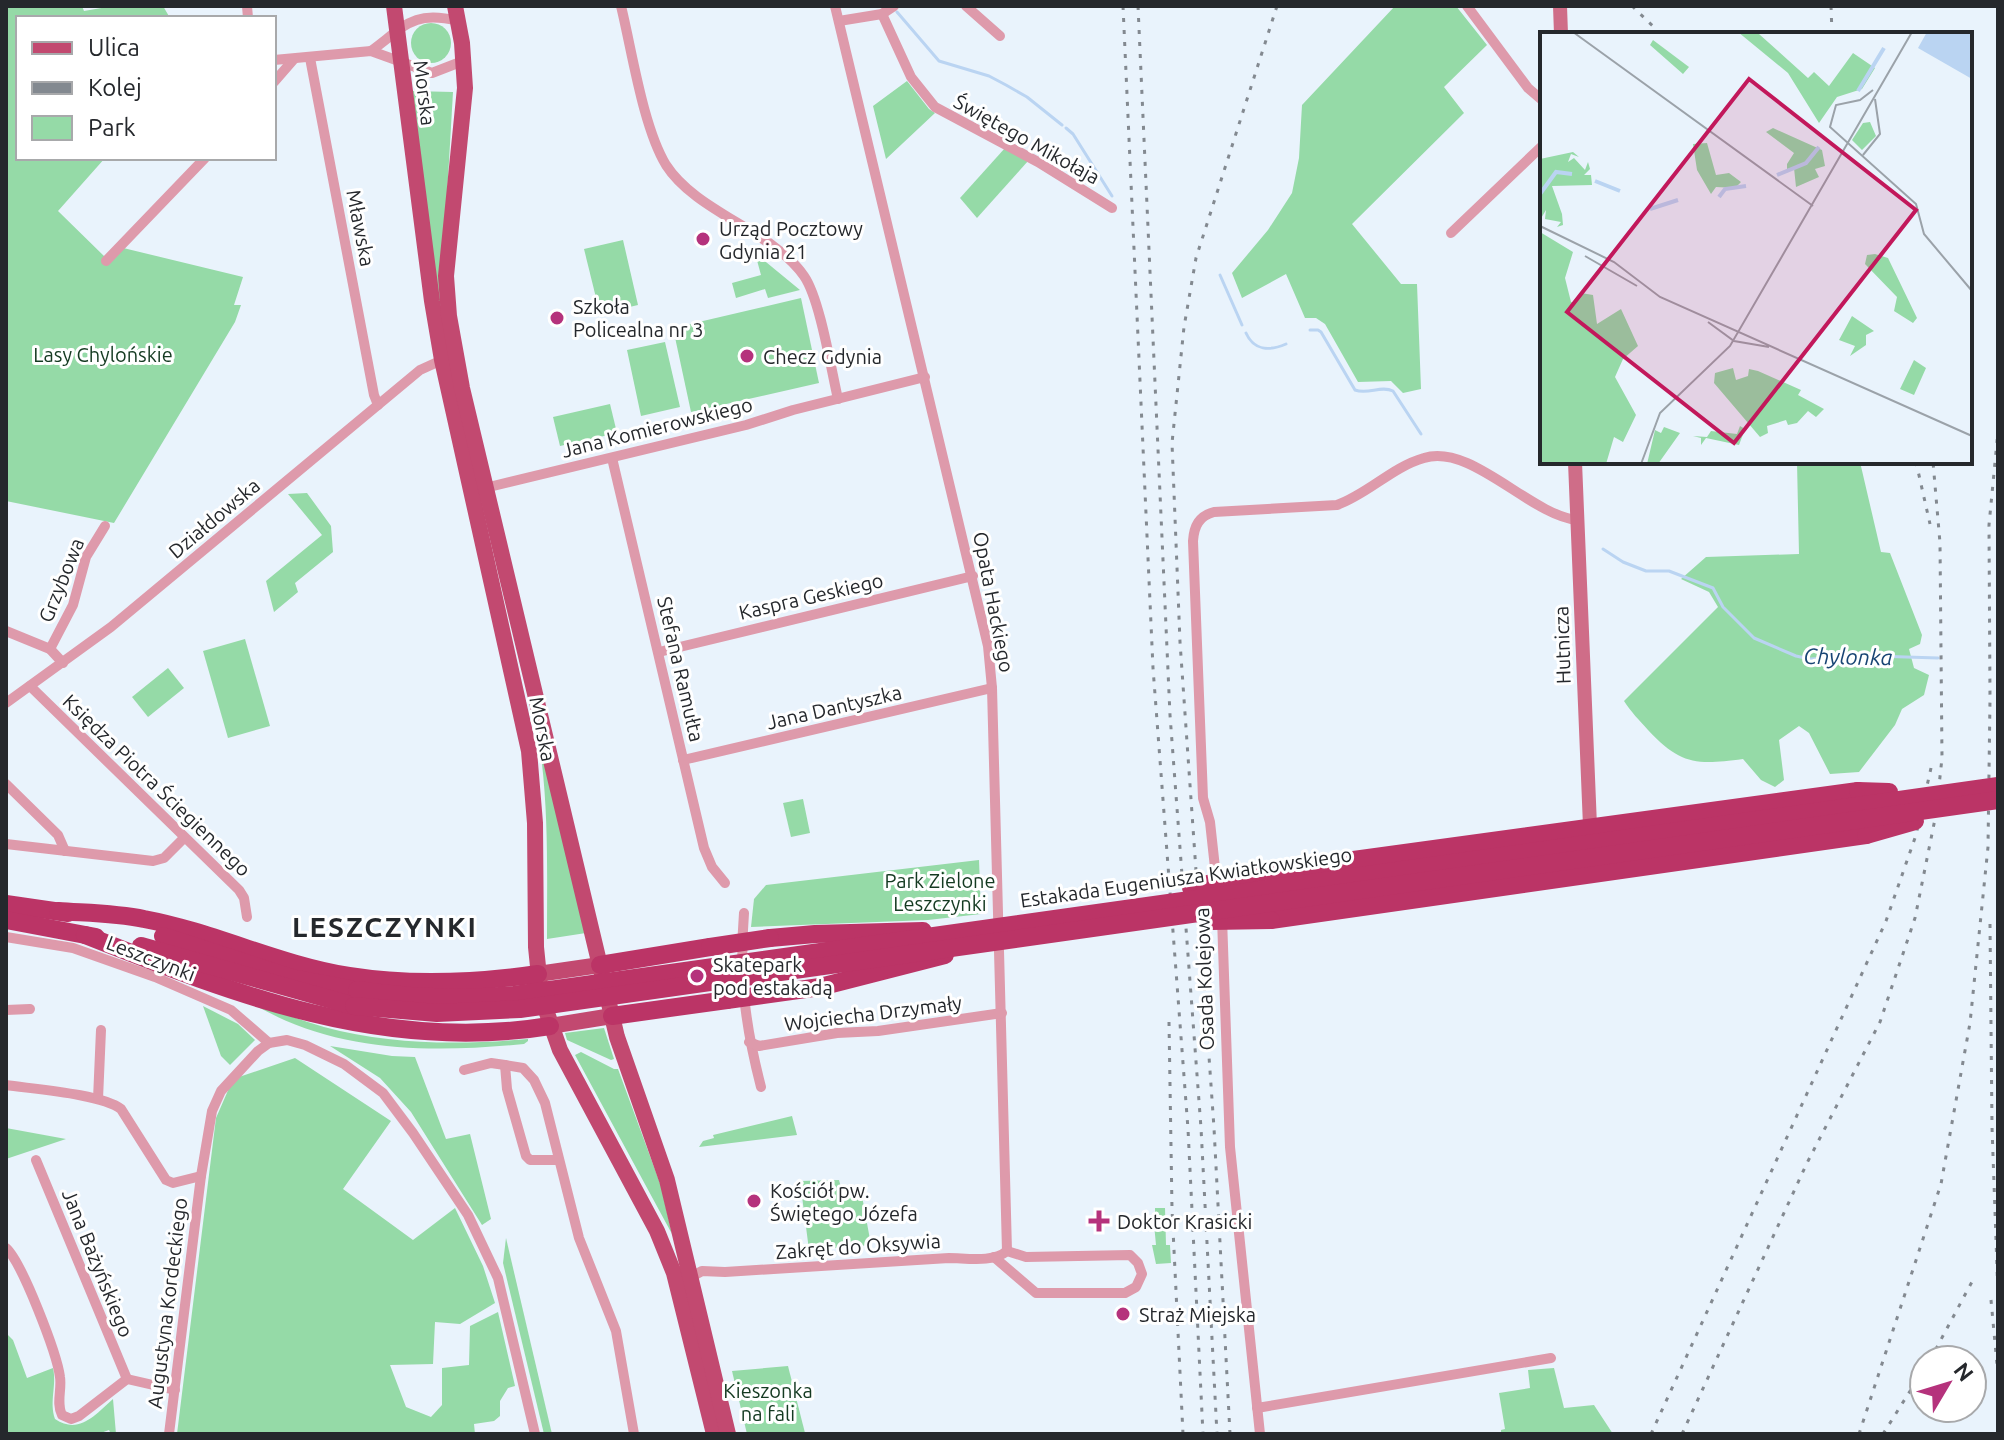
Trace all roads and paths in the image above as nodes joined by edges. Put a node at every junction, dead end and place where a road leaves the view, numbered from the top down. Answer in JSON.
{"nodes":[{"id":1,"x":394,"y":6,"type":"edge"},
{"id":2,"x":621,"y":6,"type":"edge"},
{"id":3,"x":835,"y":6,"type":"edge"},
{"id":4,"x":894,"y":6,"type":"edge"},
{"id":5,"x":966,"y":6,"type":"edge"},
{"id":6,"x":1467,"y":6,"type":"edge"},
{"id":7,"x":1560,"y":6,"type":"edge"},
{"id":8,"x":456,"y":13,"type":"edge"},
{"id":9,"x":882,"y":14,"type":"junction"},
{"id":10,"x":839,"y":21,"type":"junction"},
{"id":11,"x":397,"y":30,"type":"junction"},
{"id":12,"x":1561,"y":32,"type":"edge"},
{"id":13,"x":1000,"y":36,"type":"dead end"},
{"id":14,"x":371,"y":51,"type":"junction"},
{"id":15,"x":310,"y":58,"type":"junction"},
{"id":16,"x":294,"y":59,"type":"junction"},
{"id":17,"x":276,"y":60,"type":"edge"},
{"id":18,"x":463,"y":61,"type":"junction"},
{"id":19,"x":401,"y":63,"type":"junction"},
{"id":20,"x":276,"y":80,"type":"edge"},
{"id":21,"x":1540,"y":98,"type":"edge"},
{"id":22,"x":1540,"y":148,"type":"edge"},
{"id":23,"x":203,"y":160,"type":"edge"},
{"id":24,"x":1112,"y":208,"type":"dead end"},
{"id":25,"x":1451,"y":233,"type":"dead end"},
{"id":26,"x":106,"y":261,"type":"dead end"},
{"id":27,"x":442,"y":360,"type":"junction"},
{"id":28,"x":925,"y":377,"type":"junction"},
{"id":29,"x":838,"y":399,"type":"junction"},
{"id":30,"x":378,"y":405,"type":"junction"},
{"id":31,"x":612,"y":458,"type":"junction"},
{"id":32,"x":1575,"y":464,"type":"edge"},
{"id":33,"x":485,"y":488,"type":"junction"},
{"id":34,"x":1577,"y":520,"type":"junction"},
{"id":35,"x":105,"y":526,"type":"dead end"},
{"id":36,"x":973,"y":576,"type":"junction"},
{"id":37,"x":6,"y":631,"type":"edge"},
{"id":38,"x":50,"y":649,"type":"junction"},
{"id":39,"x":659,"y":652,"type":"junction"},
{"id":40,"x":63,"y":663,"type":"junction"},
{"id":41,"x":30,"y":686,"type":"junction"},
{"id":42,"x":992,"y":688,"type":"junction"},
{"id":43,"x":6,"y":703,"type":"edge"},
{"id":44,"x":683,"y":760,"type":"junction"},
{"id":45,"x":6,"y":784,"type":"edge"},
{"id":46,"x":1998,"y":786,"type":"edge"},
{"id":47,"x":1944,"y":793,"type":"junction"},
{"id":48,"x":1998,"y":800,"type":"edge"},
{"id":49,"x":1979,"y":803,"type":"junction"},
{"id":50,"x":1590,"y":826,"type":"junction"},
{"id":51,"x":1555,"y":831,"type":"junction"},
{"id":52,"x":184,"y":838,"type":"junction"},
{"id":53,"x":6,"y":844,"type":"edge"},
{"id":54,"x":65,"y":851,"type":"junction"},
{"id":55,"x":1594,"y":874,"type":"junction"},
{"id":56,"x":1561,"y":879,"type":"junction"},
{"id":57,"x":725,"y":883,"type":"dead end"},
{"id":58,"x":1220,"y":903,"type":"junction"},
{"id":59,"x":6,"y":904,"type":"edge"},
{"id":60,"x":1123,"y":908,"type":"junction"},
{"id":61,"x":58,"y":911,"type":"junction"},
{"id":62,"x":744,"y":913,"type":"dead end"},
{"id":63,"x":247,"y":917,"type":"dead end"},
{"id":64,"x":6,"y":920,"type":"edge"},
{"id":65,"x":1136,"y":922,"type":"junction"},
{"id":66,"x":85,"y":935,"type":"junction"},
{"id":67,"x":992,"y":935,"type":"junction"},
{"id":68,"x":6,"y":937,"type":"edge"},
{"id":69,"x":600,"y":965,"type":"junction"},
{"id":70,"x":538,"y":974,"type":"junction"},
{"id":71,"x":439,"y":983,"type":"junction"},
{"id":72,"x":355,"y":998,"type":"junction"},
{"id":73,"x":30,"y":1009,"type":"dead end"},
{"id":74,"x":6,"y":1010,"type":"edge"},
{"id":75,"x":1002,"y":1013,"type":"junction"},
{"id":76,"x":612,"y":1016,"type":"junction"},
{"id":77,"x":550,"y":1026,"type":"junction"},
{"id":78,"x":101,"y":1030,"type":"dead end"},
{"id":79,"x":437,"y":1032,"type":"junction"},
{"id":80,"x":749,"y":1042,"type":"junction"},
{"id":81,"x":269,"y":1043,"type":"junction"},
{"id":82,"x":505,"y":1065,"type":"junction"},
{"id":83,"x":464,"y":1070,"type":"dead end"},
{"id":84,"x":6,"y":1085,"type":"edge"},
{"id":85,"x":761,"y":1087,"type":"dead end"},
{"id":86,"x":98,"y":1099,"type":"junction"},
{"id":87,"x":36,"y":1160,"type":"dead end"},
{"id":88,"x":559,"y":1160,"type":"junction"},
{"id":89,"x":201,"y":1176,"type":"junction"},
{"id":90,"x":6,"y":1248,"type":"edge"},
{"id":91,"x":1007,"y":1251,"type":"junction"},
{"id":92,"x":994,"y":1257,"type":"junction"},
{"id":93,"x":674,"y":1273,"type":"junction"},
{"id":94,"x":691,"y":1277,"type":"junction"},
{"id":95,"x":1551,"y":1358,"type":"dead end"},
{"id":96,"x":127,"y":1379,"type":"junction"},
{"id":97,"x":175,"y":1390,"type":"junction"},
{"id":98,"x":1257,"y":1408,"type":"junction"},
{"id":99,"x":169,"y":1434,"type":"edge"},
{"id":100,"x":535,"y":1434,"type":"edge"},
{"id":101,"x":634,"y":1434,"type":"edge"},
{"id":102,"x":715,"y":1434,"type":"edge"},
{"id":103,"x":1260,"y":1434,"type":"edge"}],
"edges":[{"from":1,"to":11,"type":"main road","name":"Morska"},
{"from":2,"to":29,"type":"street"},
{"from":3,"to":10,"type":"street"},
{"from":4,"to":9,"type":"street"},
{"from":5,"to":13,"type":"street"},
{"from":6,"to":21,"type":"street"},
{"from":7,"to":12,"type":"main road"},
{"from":8,"to":11,"type":"street"},
{"from":8,"to":18,"type":"main road","name":"Morska"},
{"from":9,"to":10,"type":"street"},
{"from":9,"to":24,"type":"street","name":"Świętego Mikołaja"},
{"from":10,"to":28,"type":"street","name":"Opata Hackiego"},
{"from":11,"to":14,"type":"street"},
{"from":11,"to":19,"type":"main road","name":"Morska"},
{"from":14,"to":15,"type":"street"},
{"from":14,"to":19,"type":"street"},
{"from":15,"to":16,"type":"street"},
{"from":15,"to":30,"type":"street","name":"Mławska"},
{"from":16,"to":17,"type":"street"},
{"from":16,"to":20,"type":"street"},
{"from":18,"to":19,"type":"street"},
{"from":18,"to":33,"type":"main road","name":"Morska"},
{"from":19,"to":27,"type":"main road","name":"Morska"},
{"from":22,"to":25,"type":"street"},
{"from":23,"to":26,"type":"street"},
{"from":27,"to":30,"type":"street","name":"Działdowska"},
{"from":27,"to":70,"type":"main road","name":"Morska"},
{"from":28,"to":29,"type":"street","name":"Jana Komierowskiego"},
{"from":28,"to":36,"type":"street","name":"Opata Hackiego"},
{"from":29,"to":31,"type":"street","name":"Jana Komierowskiego"},
{"from":30,"to":40,"type":"street","name":"Działdowska"},
{"from":31,"to":33,"type":"street","name":"Jana Komierowskiego"},
{"from":31,"to":39,"type":"street","name":"Stefana Ramułta"},
{"from":32,"to":34,"type":"main road","name":"Hutnicza"},
{"from":33,"to":69,"type":"main road","name":"Morska"},
{"from":34,"to":50,"type":"main road","name":"Hutnicza"},
{"from":34,"to":58,"type":"street","name":"Osada Kolejowa"},
{"from":35,"to":38,"type":"street","name":"Grzybowa"},
{"from":36,"to":39,"type":"street","name":"Kaspra Geskiego"},
{"from":36,"to":42,"type":"street","name":"Opata Hackiego"},
{"from":37,"to":38,"type":"street"},
{"from":38,"to":40,"type":"street"},
{"from":39,"to":44,"type":"street","name":"Stefana Ramułta"},
{"from":40,"to":41,"type":"street","name":"Działdowska"},
{"from":41,"to":43,"type":"street","name":"Działdowska"},
{"from":41,"to":52,"type":"street","name":"Księdza Piotra Ściegiennego"},
{"from":42,"to":44,"type":"street","name":"Jana Dantyszka"},
{"from":42,"to":75,"type":"street","name":"Opata Hackiego"},
{"from":44,"to":57,"type":"street","name":"Stefana Ramułta"},
{"from":45,"to":54,"type":"street"},
{"from":46,"to":47,"type":"highway","name":"Estakada Eugeniusza Kwiatkowskiego","bridge":true},
{"from":47,"to":50,"type":"highway","bridge":true},
{"from":47,"to":60,"type":"highway","name":"Estakada Eugeniusza Kwiatkowskiego","bridge":true},
{"from":48,"to":49,"type":"highway","name":"Estakada Eugeniusza Kwiatkowskiego","bridge":true},
{"from":49,"to":55,"type":"highway","bridge":true},
{"from":49,"to":65,"type":"highway","name":"Estakada Eugeniusza Kwiatkowskiego","bridge":true},
{"from":50,"to":51,"type":"highway"},
{"from":50,"to":55,"type":"main road","name":"Hutnicza"},
{"from":51,"to":58,"type":"street"},
{"from":51,"to":60,"type":"highway","bridge":true},
{"from":52,"to":54,"type":"street"},
{"from":52,"to":63,"type":"street","name":"Księdza Piotra Ściegiennego"},
{"from":53,"to":54,"type":"street"},
{"from":55,"to":56,"type":"highway"},
{"from":56,"to":58,"type":"street"},
{"from":56,"to":65,"type":"highway","bridge":true},
{"from":58,"to":98,"type":"street","name":"Osada Kolejowa"},
{"from":59,"to":61,"type":"highway","name":"Estakada Eugeniusza Kwiatkowskiego"},
{"from":60,"to":67,"type":"highway","name":"Estakada Eugeniusza Kwiatkowskiego","bridge":true},
{"from":61,"to":71,"type":"highway"},
{"from":61,"to":72,"type":"highway","name":"Estakada Eugeniusza Kwiatkowskiego"},
{"from":62,"to":80,"type":"street"},
{"from":64,"to":66,"type":"highway","name":"Estakada Eugeniusza Kwiatkowskiego"},
{"from":65,"to":67,"type":"highway","name":"Estakada Eugeniusza Kwiatkowskiego","bridge":true},
{"from":66,"to":72,"type":"highway","name":"Estakada Eugeniusza Kwiatkowskiego"},
{"from":66,"to":79,"type":"highway"},
{"from":67,"to":69,"type":"highway","bridge":true},
{"from":67,"to":72,"type":"highway","name":"Estakada Eugeniusza Kwiatkowskiego","bridge":true},
{"from":67,"to":76,"type":"highway","bridge":true},
{"from":68,"to":81,"type":"street","name":"Leszczynki"},
{"from":69,"to":70,"type":"main road"},
{"from":69,"to":76,"type":"main road","name":"Morska"},
{"from":70,"to":71,"type":"highway"},
{"from":70,"to":77,"type":"main road","name":"Morska"},
{"from":71,"to":79,"type":"highway"},
{"from":73,"to":74,"type":"street"},
{"from":75,"to":80,"type":"street","name":"Wojciecha Drzymały"},
{"from":75,"to":91,"type":"street","name":"Opata Hackiego"},
{"from":76,"to":77,"type":"main road"},
{"from":76,"to":94,"type":"main road","name":"Morska"},
{"from":77,"to":79,"type":"highway"},
{"from":77,"to":93,"type":"main road","name":"Morska"},
{"from":78,"to":86,"type":"street"},
{"from":80,"to":85,"type":"street"},
{"from":81,"to":89,"type":"street","name":"Augustyna Kordeckiego"},
{"from":81,"to":100,"type":"street"},
{"from":82,"to":83,"type":"street"},
{"from":82,"to":88,"type":"street"},
{"from":82,"to":88,"type":"street"},
{"from":84,"to":86,"type":"street"},
{"from":86,"to":89,"type":"street","name":"Augustyna Kordeckiego"},
{"from":87,"to":96,"type":"street","name":"Jana Bażyńskiego"},
{"from":88,"to":101,"type":"street"},
{"from":89,"to":97,"type":"street","name":"Augustyna Kordeckiego"},
{"from":90,"to":96,"type":"street"},
{"from":91,"to":92,"type":"street","name":"Zakręt do Oksywia"},
{"from":91,"to":92,"type":"street"},
{"from":92,"to":94,"type":"street","name":"Zakręt do Oksywia"},
{"from":93,"to":94,"type":"street","name":"Zakręt do Oksywia"},
{"from":93,"to":102,"type":"main road","name":"Morska"},
{"from":94,"to":102,"type":"main road","name":"Morska"},
{"from":95,"to":98,"type":"street"},
{"from":96,"to":97,"type":"street"},
{"from":97,"to":99,"type":"street","name":"Augustyna Kordeckiego"},
{"from":98,"to":103,"type":"street","name":"Osada Kolejowa"}]}
